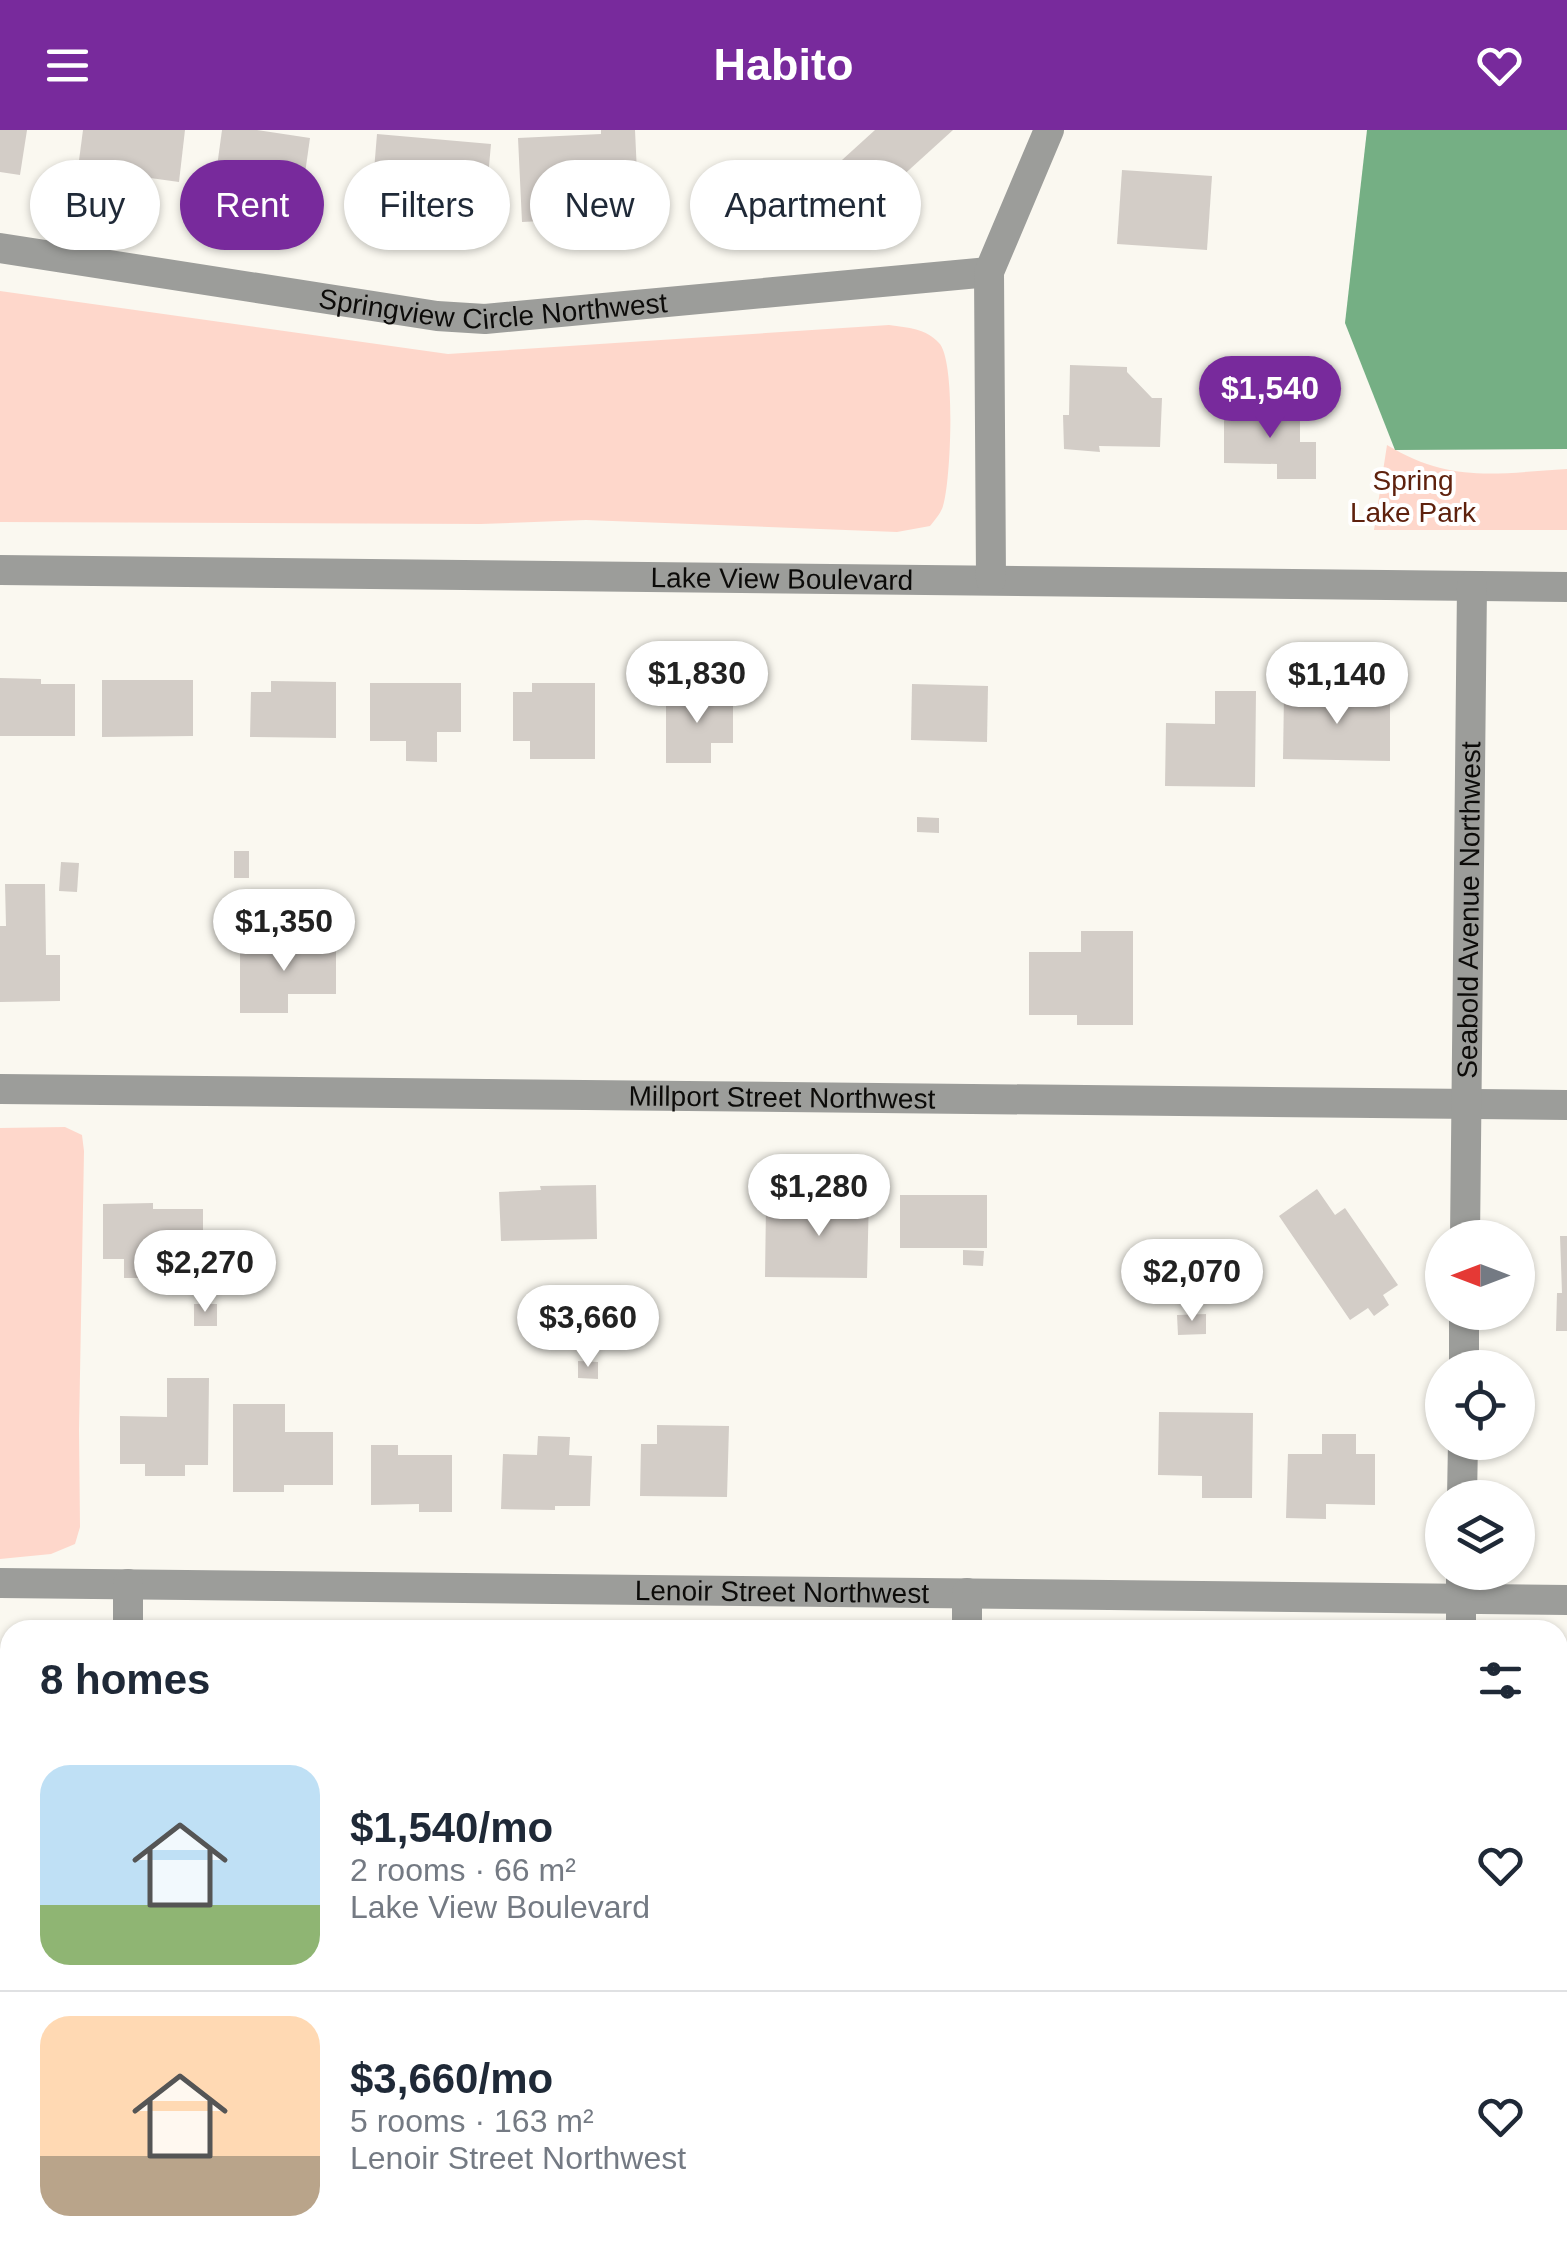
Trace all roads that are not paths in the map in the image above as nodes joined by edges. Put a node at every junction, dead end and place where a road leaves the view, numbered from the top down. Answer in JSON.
{"nodes":[{"id":1,"x":1048,"y":130,"type":"edge"},
{"id":2,"x":0,"y":248,"type":"edge"},
{"id":3,"x":989,"y":272,"type":"junction"},
{"id":4,"x":0,"y":570,"type":"edge"},
{"id":5,"x":991,"y":580,"type":"junction"},
{"id":6,"x":1472,"y":586,"type":"junction"},
{"id":7,"x":1567,"y":587,"type":"edge"},
{"id":8,"x":0,"y":1089,"type":"edge"},
{"id":9,"x":1466,"y":1104,"type":"junction"},
{"id":10,"x":1567,"y":1105,"type":"edge"},
{"id":11,"x":1465,"y":1220,"type":"edge"},
{"id":12,"x":0,"y":1583,"type":"edge"},
{"id":13,"x":128,"y":1584,"type":"junction"},
{"id":14,"x":1425,"y":1587,"type":"edge"},
{"id":15,"x":1461,"y":1590,"type":"edge"},
{"id":16,"x":1491,"y":1590,"type":"edge"},
{"id":17,"x":968,"y":1593,"type":"junction"},
{"id":18,"x":1567,"y":1600,"type":"edge"},
{"id":19,"x":128,"y":1620,"type":"edge"},
{"id":20,"x":967,"y":1620,"type":"edge"},
{"id":21,"x":1461,"y":1620,"type":"edge"}],
"edges":[{"from":1,"to":3,"type":"street"},
{"from":2,"to":3,"type":"street","name":"Springview Circle Northwest"},
{"from":3,"to":5,"type":"street"},
{"from":4,"to":5,"type":"street","name":"Lake View Boulevard"},
{"from":5,"to":6,"type":"street","name":"Lake View Boulevard"},
{"from":6,"to":7,"type":"street","name":"Lake View Boulevard"},
{"from":6,"to":9,"type":"street","name":"Seabold Avenue Northwest"},
{"from":8,"to":9,"type":"street","name":"Millport Street Northwest"},
{"from":9,"to":10,"type":"street","name":"Millport Street Northwest"},
{"from":9,"to":11,"type":"street","name":"Seabold Avenue Northwest"},
{"from":12,"to":13,"type":"street","name":"Lenoir Street Northwest"},
{"from":13,"to":17,"type":"street","name":"Lenoir Street Northwest"},
{"from":13,"to":19,"type":"street"},
{"from":14,"to":17,"type":"street","name":"Lenoir Street Northwest"},
{"from":15,"to":21,"type":"street"},
{"from":16,"to":18,"type":"street","name":"Lenoir Street Northwest"},
{"from":17,"to":20,"type":"street"}]}
